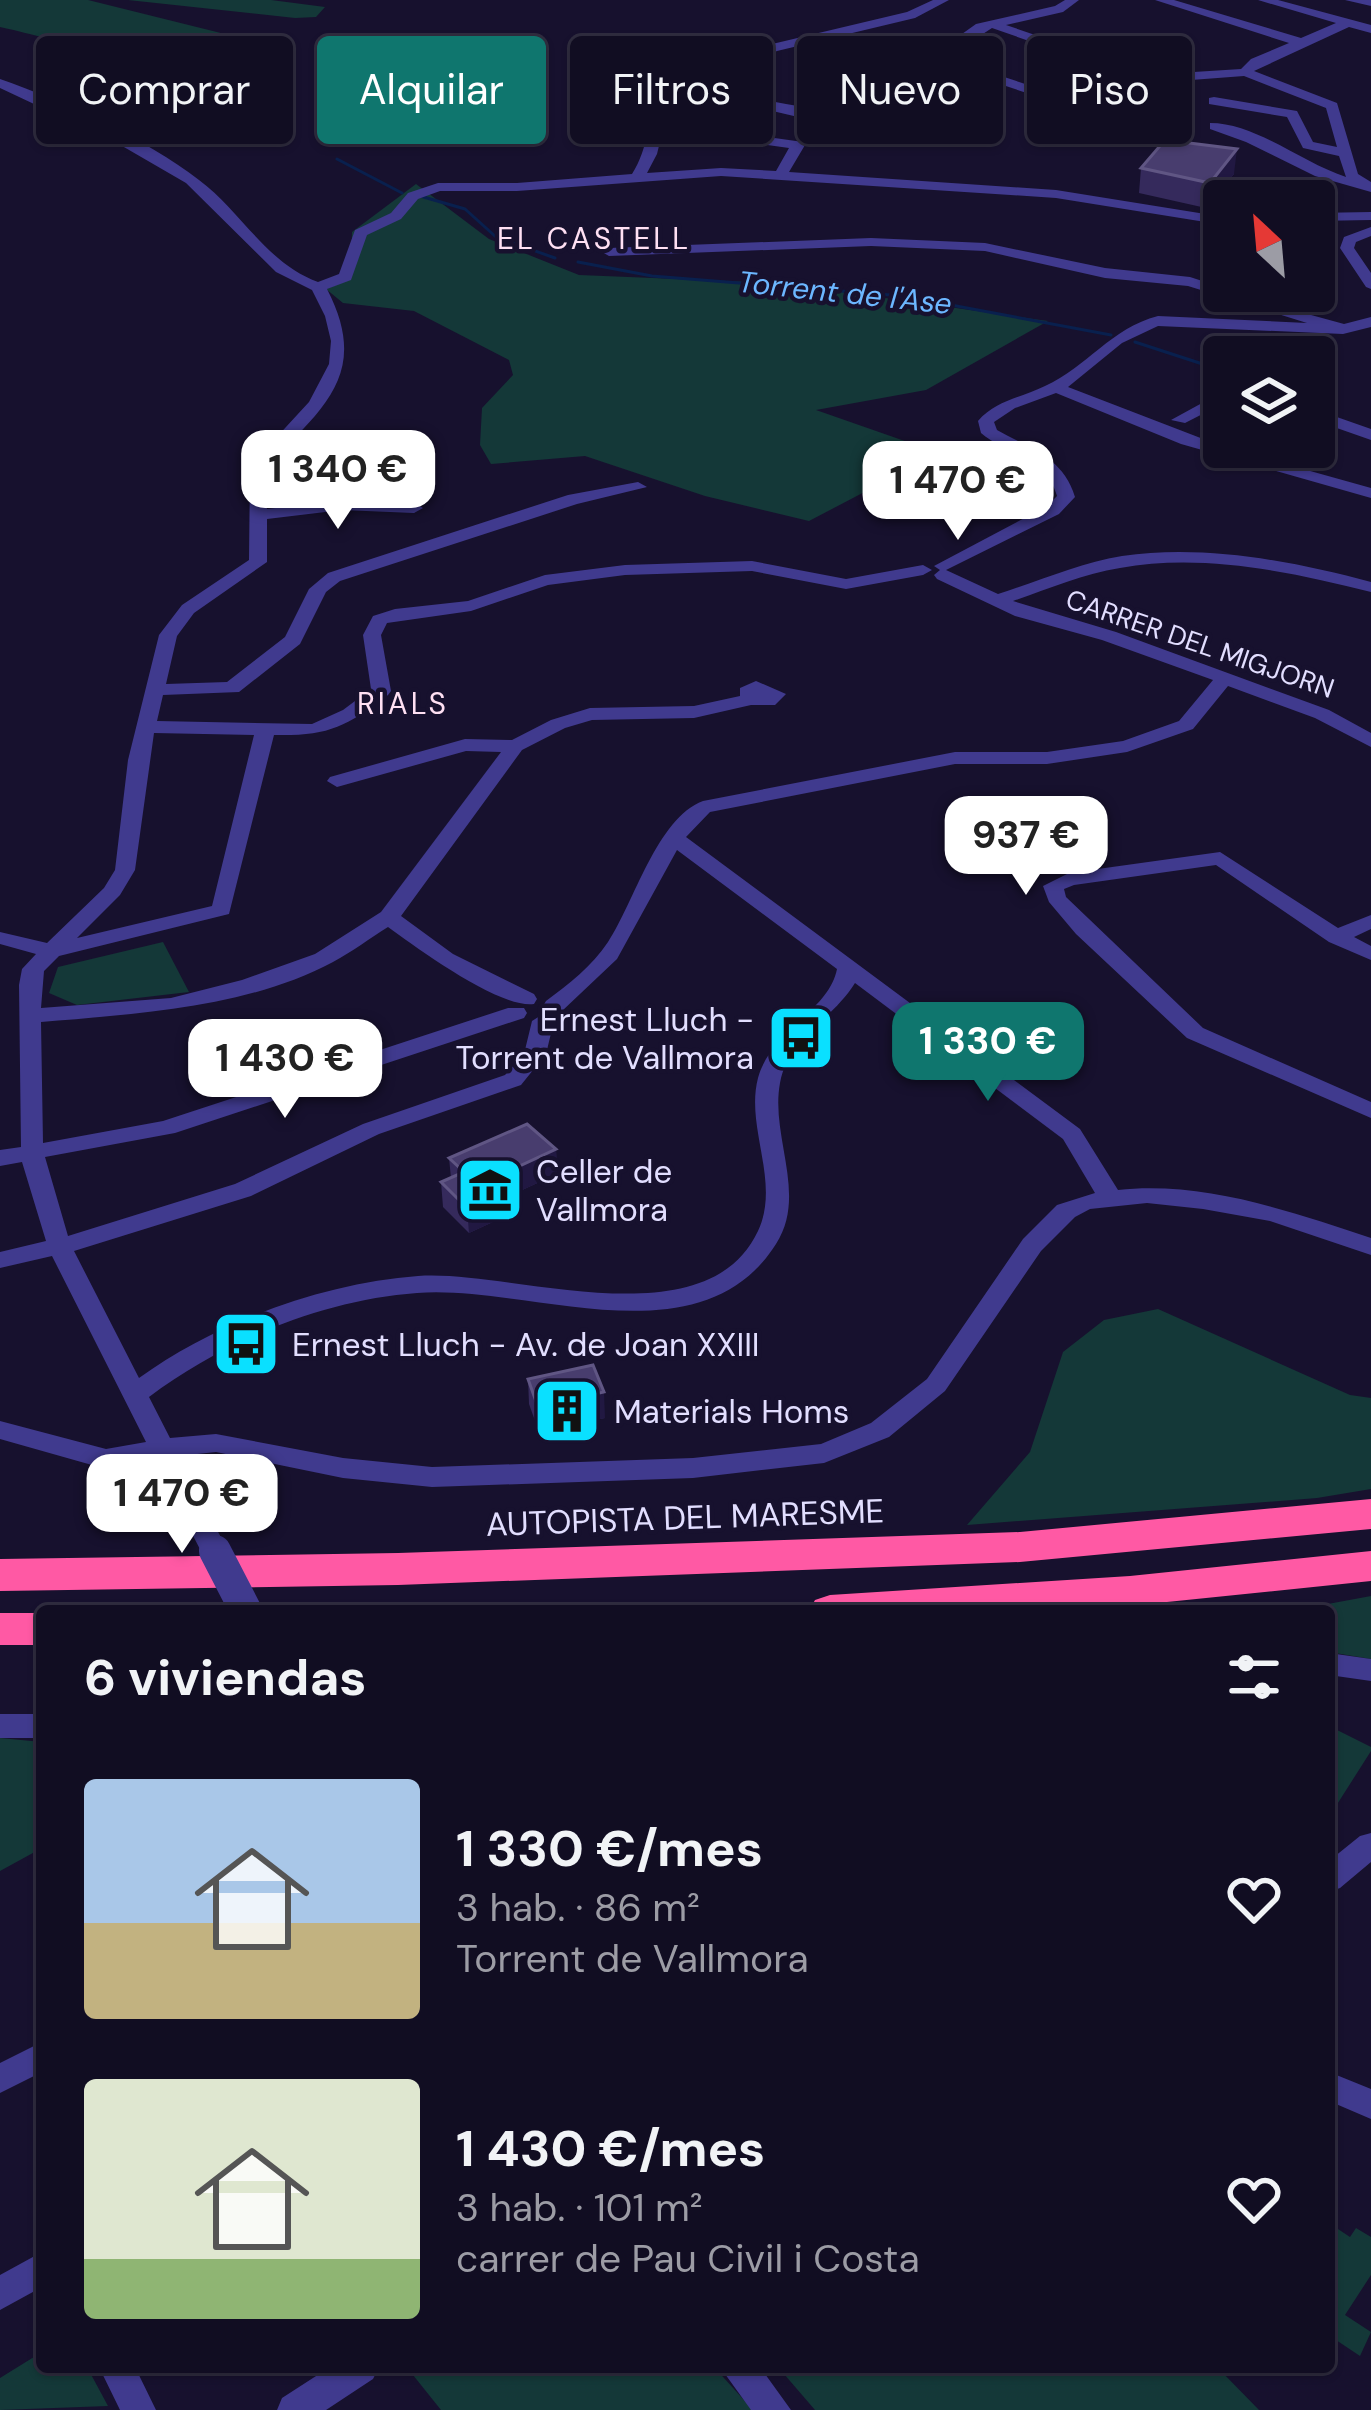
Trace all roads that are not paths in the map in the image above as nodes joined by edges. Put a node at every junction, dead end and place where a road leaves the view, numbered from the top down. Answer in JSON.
{"nodes":[{"id":1,"x":944,"y":0,"type":"edge"},
{"id":2,"x":1073,"y":0,"type":"edge"},
{"id":3,"x":1165,"y":0,"type":"edge"},
{"id":4,"x":1264,"y":0,"type":"edge"},
{"id":5,"x":1352,"y":0,"type":"edge"},
{"id":6,"x":1371,"y":2,"type":"edge"},
{"id":7,"x":1290,"y":3,"type":"edge"},
{"id":8,"x":1232,"y":7,"type":"dead end"},
{"id":9,"x":1140,"y":9,"type":"dead end"},
{"id":10,"x":1210,"y":14,"type":"dead end"},
{"id":11,"x":991,"y":23,"type":"junction"},
{"id":12,"x":1348,"y":23,"type":"junction"},
{"id":13,"x":1371,"y":29,"type":"edge"},
{"id":14,"x":971,"y":36,"type":"edge"},
{"id":15,"x":1302,"y":43,"type":"junction"},
{"id":16,"x":773,"y":48,"type":"edge"},
{"id":17,"x":1246,"y":72,"type":"junction"},
{"id":18,"x":0,"y":83,"type":"edge"},
{"id":19,"x":1214,"y":101,"type":"dead end"},
{"id":20,"x":1215,"y":126,"type":"dead end"},
{"id":21,"x":773,"y":142,"type":"edge"},
{"id":22,"x":654,"y":144,"type":"edge"},
{"id":23,"x":1347,"y":152,"type":"junction"},
{"id":24,"x":639,"y":174,"type":"junction"},
{"id":25,"x":780,"y":176,"type":"junction"},
{"id":26,"x":1365,"y":186,"type":"edge"},
{"id":27,"x":1371,"y":216,"type":"edge"},
{"id":28,"x":1335,"y":217,"type":"edge"},
{"id":29,"x":1203,"y":218,"type":"edge"},
{"id":30,"x":1371,"y":231,"type":"edge"},
{"id":31,"x":609,"y":252,"type":"dead end"},
{"id":32,"x":1371,"y":284,"type":"edge"},
{"id":33,"x":318,"y":287,"type":"junction"},
{"id":34,"x":1371,"y":322,"type":"edge"},
{"id":35,"x":1343,"y":329,"type":"junction"},
{"id":36,"x":1055,"y":387,"type":"junction"},
{"id":37,"x":1203,"y":407,"type":"edge"},
{"id":38,"x":1179,"y":420,"type":"dead end"},
{"id":39,"x":1335,"y":422,"type":"edge"},
{"id":40,"x":1371,"y":435,"type":"edge"},
{"id":41,"x":638,"y":487,"type":"dead end"},
{"id":42,"x":1371,"y":494,"type":"edge"},
{"id":43,"x":415,"y":508,"type":"dead end"},
{"id":44,"x":260,"y":515,"type":"junction"},
{"id":45,"x":936,"y":570,"type":"junction"},
{"id":46,"x":1371,"y":587,"type":"edge"},
{"id":47,"x":995,"y":601,"type":"junction"},
{"id":48,"x":1224,"y":679,"type":"junction"},
{"id":49,"x":153,"y":690,"type":"junction"},
{"id":50,"x":751,"y":699,"type":"dead end"},
{"id":51,"x":146,"y":727,"type":"junction"},
{"id":52,"x":265,"y":730,"type":"junction"},
{"id":53,"x":1371,"y":741,"type":"edge"},
{"id":54,"x":515,"y":746,"type":"junction"},
{"id":55,"x":337,"y":781,"type":"dead end"},
{"id":56,"x":676,"y":838,"type":"junction"},
{"id":57,"x":389,"y":917,"type":"junction"},
{"id":58,"x":1371,"y":921,"type":"edge"},
{"id":59,"x":1337,"y":937,"type":"junction"},
{"id":60,"x":0,"y":938,"type":"edge"},
{"id":61,"x":51,"y":951,"type":"junction"},
{"id":62,"x":1371,"y":954,"type":"edge"},
{"id":63,"x":848,"y":966,"type":"junction"},
{"id":64,"x":887,"y":994,"type":"junction"},
{"id":65,"x":838,"y":998,"type":"junction"},
{"id":66,"x":521,"y":1006,"type":"junction"},
{"id":67,"x":548,"y":1013,"type":"junction"},
{"id":68,"x":30,"y":1016,"type":"junction"},
{"id":69,"x":1371,"y":1111,"type":"edge"},
{"id":70,"x":35,"y":1154,"type":"junction"},
{"id":71,"x":0,"y":1158,"type":"edge"},
{"id":72,"x":1109,"y":1196,"type":"junction"},
{"id":73,"x":62,"y":1247,"type":"junction"},
{"id":74,"x":1371,"y":1247,"type":"edge"},
{"id":75,"x":0,"y":1260,"type":"edge"},
{"id":76,"x":135,"y":1394,"type":"junction"},
{"id":77,"x":0,"y":1430,"type":"edge"},
{"id":78,"x":168,"y":1460,"type":"junction"},
{"id":79,"x":1371,"y":1514,"type":"edge"},
{"id":80,"x":943,"y":1522,"type":"dead end"},
{"id":81,"x":1371,"y":1566,"type":"edge"},
{"id":82,"x":398,"y":1569,"type":"junction"},
{"id":83,"x":0,"y":1575,"type":"edge"},
{"id":84,"x":243,"y":1605,"type":"edge"},
{"id":85,"x":925,"y":1605,"type":"edge"},
{"id":86,"x":0,"y":1629,"type":"edge"},
{"id":87,"x":36,"y":1629,"type":"edge"},
{"id":88,"x":1335,"y":1665,"type":"edge"},
{"id":89,"x":1371,"y":1670,"type":"edge"},
{"id":90,"x":0,"y":1726,"type":"edge"},
{"id":91,"x":36,"y":1726,"type":"edge"},
{"id":92,"x":1371,"y":1845,"type":"edge"},
{"id":93,"x":1335,"y":1875,"type":"edge"},
{"id":94,"x":36,"y":2059,"type":"edge"},
{"id":95,"x":0,"y":2079,"type":"edge"},
{"id":96,"x":36,"y":2273,"type":"edge"},
{"id":97,"x":0,"y":2294,"type":"edge"},
{"id":98,"x":120,"y":2373,"type":"edge"},
{"id":99,"x":352,"y":2373,"type":"edge"},
{"id":100,"x":743,"y":2373,"type":"edge"},
{"id":101,"x":138,"y":2410,"type":"edge"},
{"id":102,"x":296,"y":2410,"type":"edge"},
{"id":103,"x":773,"y":2410,"type":"edge"}],
"edges":[{"from":1,"to":16,"type":"street"},
{"from":2,"to":11,"type":"street"},
{"from":3,"to":9,"type":"street"},
{"from":3,"to":15,"type":"street"},
{"from":4,"to":7,"type":"street"},
{"from":5,"to":6,"type":"street"},
{"from":7,"to":12,"type":"street"},
{"from":8,"to":10,"type":"street"},
{"from":11,"to":14,"type":"street"},
{"from":11,"to":17,"type":"street"},
{"from":12,"to":13,"type":"street"},
{"from":12,"to":15,"type":"street"},
{"from":15,"to":17,"type":"street"},
{"from":17,"to":23,"type":"street"},
{"from":18,"to":33,"type":"street"},
{"from":19,"to":23,"type":"street"},
{"from":20,"to":26,"type":"street"},
{"from":21,"to":25,"type":"street"},
{"from":22,"to":24,"type":"street"},
{"from":23,"to":26,"type":"street"},
{"from":24,"to":25,"type":"street"},
{"from":24,"to":33,"type":"street"},
{"from":25,"to":29,"type":"street"},
{"from":27,"to":28,"type":"street"},
{"from":30,"to":32,"type":"street"},
{"from":31,"to":35,"type":"street"},
{"from":33,"to":44,"type":"street"},
{"from":34,"to":35,"type":"street"},
{"from":35,"to":36,"type":"street"},
{"from":36,"to":42,"type":"street"},
{"from":36,"to":45,"type":"street"},
{"from":37,"to":38,"type":"street"},
{"from":39,"to":40,"type":"street"},
{"from":41,"to":49,"type":"street"},
{"from":43,"to":44,"type":"street"},
{"from":44,"to":49,"type":"street"},
{"from":45,"to":47,"type":"street","name":"CARRER DEL MIGJORN"},
{"from":45,"to":52,"type":"street"},
{"from":46,"to":47,"type":"street"},
{"from":47,"to":48,"type":"street","name":"CARRER DEL MIGJORN"},
{"from":48,"to":53,"type":"street","name":"CARRER DEL MIGJORN"},
{"from":48,"to":56,"type":"street"},
{"from":49,"to":51,"type":"street"},
{"from":50,"to":54,"type":"street"},
{"from":51,"to":52,"type":"street"},
{"from":51,"to":61,"type":"street"},
{"from":52,"to":61,"type":"street"},
{"from":54,"to":55,"type":"street"},
{"from":54,"to":57,"type":"street"},
{"from":56,"to":63,"type":"street"},
{"from":56,"to":67,"type":"street"},
{"from":57,"to":66,"type":"street"},
{"from":57,"to":68,"type":"street"},
{"from":58,"to":59,"type":"street"},
{"from":59,"to":62,"type":"street"},
{"from":59,"to":69,"type":"street"},
{"from":60,"to":61,"type":"street"},
{"from":61,"to":68,"type":"street"},
{"from":63,"to":64,"type":"street"},
{"from":63,"to":65,"type":"street"},
{"from":64,"to":65,"type":"street"},
{"from":64,"to":72,"type":"street"},
{"from":65,"to":76,"type":"street"},
{"from":66,"to":67,"type":"street"},
{"from":66,"to":70,"type":"street"},
{"from":67,"to":73,"type":"street"},
{"from":68,"to":70,"type":"street"},
{"from":70,"to":71,"type":"street"},
{"from":70,"to":73,"type":"street"},
{"from":72,"to":74,"type":"street"},
{"from":72,"to":78,"type":"street"},
{"from":73,"to":75,"type":"street"},
{"from":73,"to":76,"type":"street"},
{"from":76,"to":78,"type":"street"},
{"from":77,"to":78,"type":"street"},
{"from":78,"to":84,"type":"street","bridge":true},
{"from":79,"to":82,"type":"highway","name":"AUTOPISTA DEL MARESME"},
{"from":80,"to":82,"type":"highway"},
{"from":81,"to":85,"type":"highway"},
{"from":82,"to":83,"type":"highway","name":"AUTOPISTA DEL MARESME"},
{"from":86,"to":87,"type":"highway"},
{"from":88,"to":89,"type":"street"},
{"from":90,"to":91,"type":"street"},
{"from":92,"to":93,"type":"street"},
{"from":94,"to":95,"type":"street"},
{"from":96,"to":97,"type":"street"},
{"from":98,"to":101,"type":"street"},
{"from":99,"to":102,"type":"street"},
{"from":100,"to":103,"type":"street"}]}
